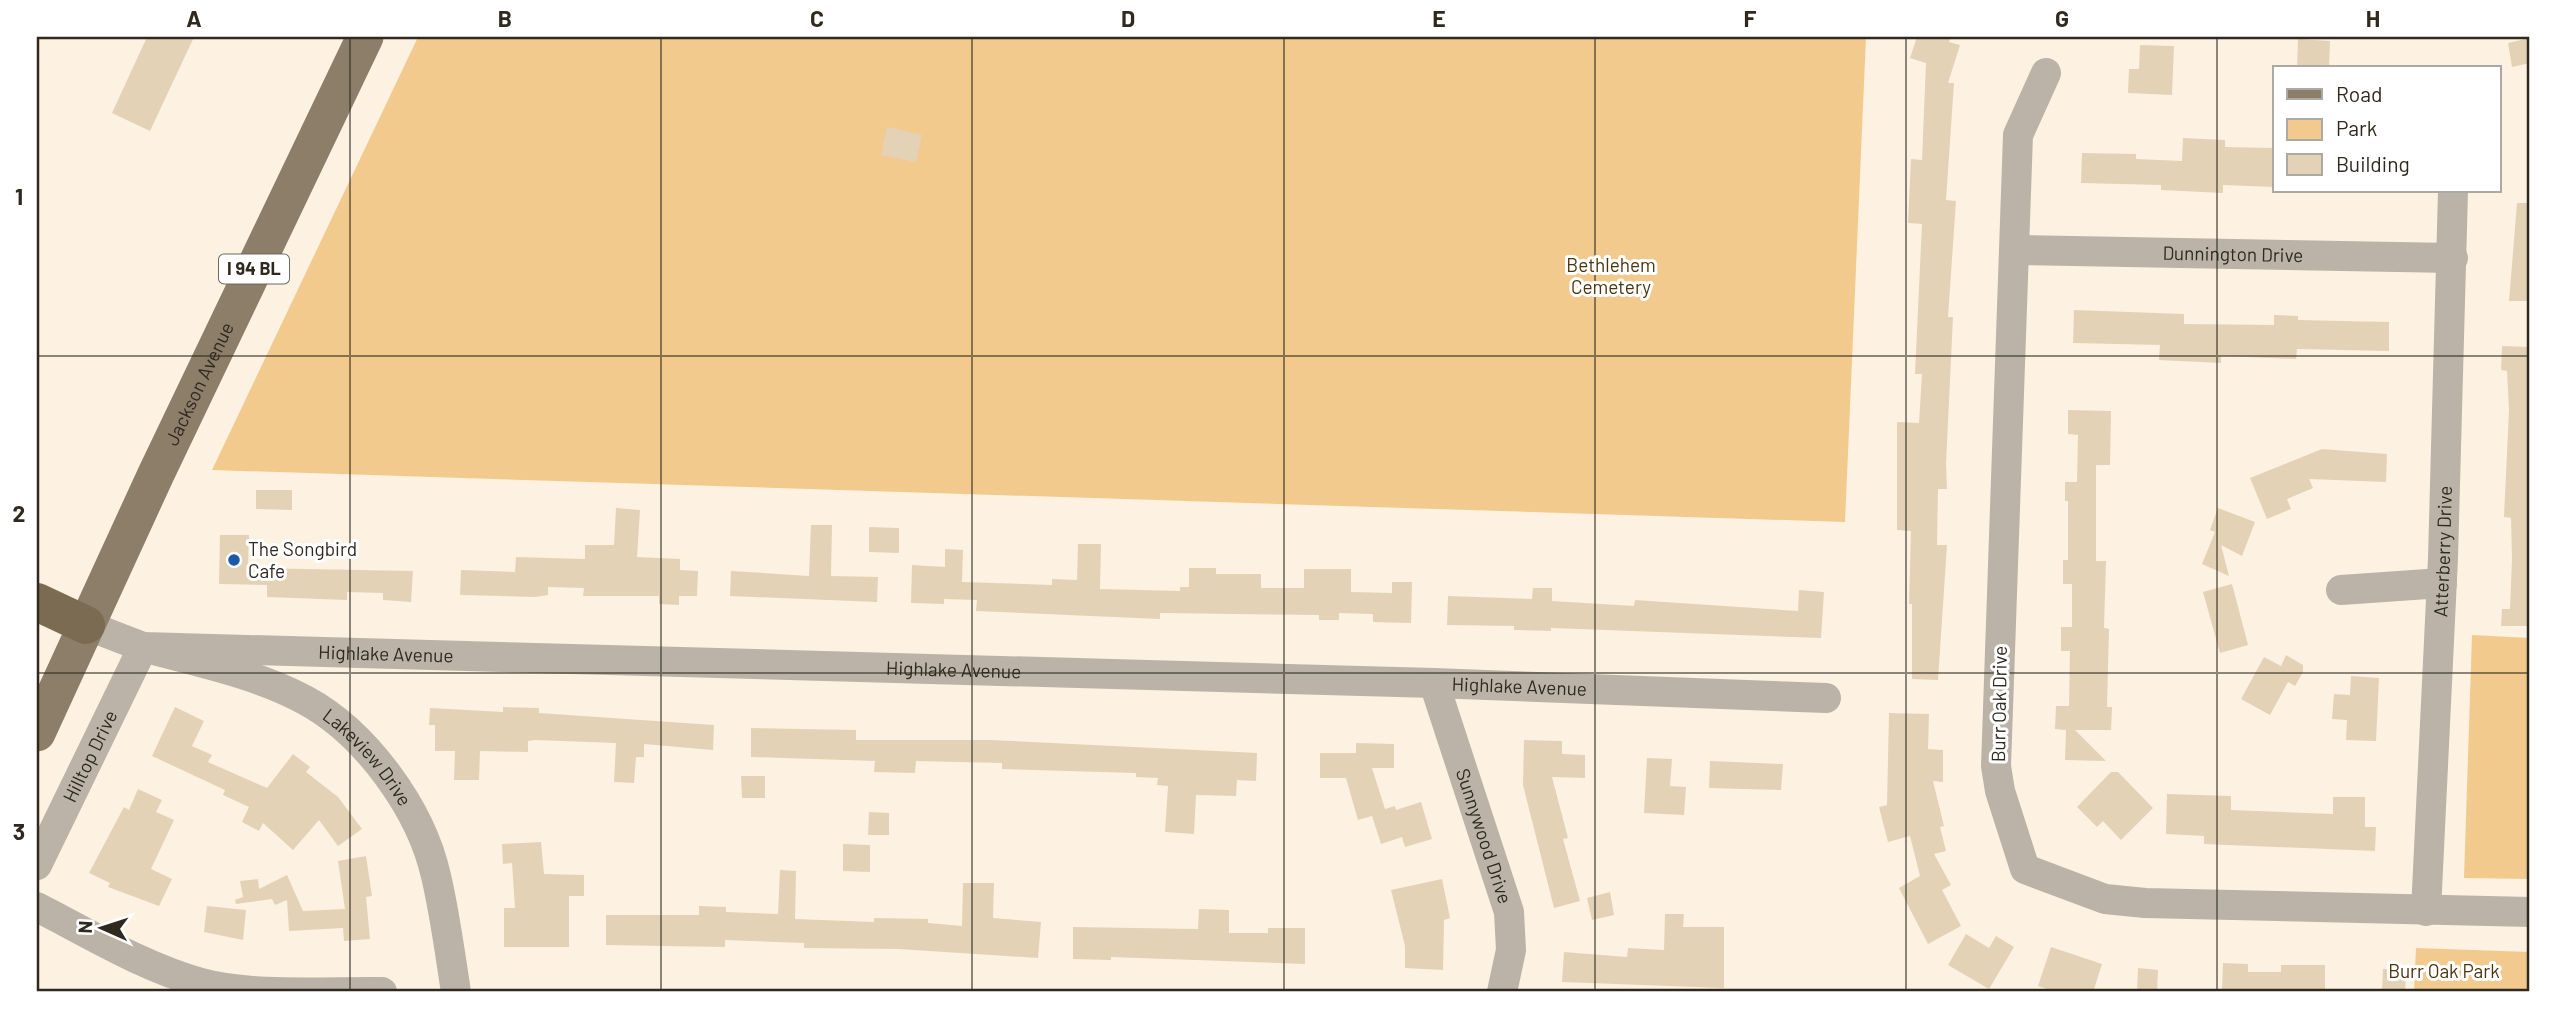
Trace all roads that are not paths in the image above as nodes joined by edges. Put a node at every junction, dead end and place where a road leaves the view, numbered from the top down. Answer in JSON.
{"nodes":[{"id":1,"x":365,"y":37,"type":"edge"},
{"id":2,"x":2046,"y":74,"type":"dead end"},
{"id":3,"x":2453,"y":192,"type":"edge"},
{"id":4,"x":2014,"y":250,"type":"junction"},
{"id":5,"x":2453,"y":258,"type":"junction"},
{"id":6,"x":2442,"y":583,"type":"junction"},
{"id":7,"x":2341,"y":590,"type":"dead end"},
{"id":8,"x":37,"y":602,"type":"edge"},
{"id":9,"x":86,"y":625,"type":"junction"},
{"id":10,"x":143,"y":647,"type":"junction"},
{"id":11,"x":1434,"y":683,"type":"junction"},
{"id":12,"x":1826,"y":698,"type":"dead end"},
{"id":13,"x":37,"y":733,"type":"edge"},
{"id":14,"x":37,"y":865,"type":"edge"},
{"id":15,"x":37,"y":907,"type":"edge"},
{"id":16,"x":2426,"y":911,"type":"junction"},
{"id":17,"x":2530,"y":912,"type":"edge"},
{"id":18,"x":382,"y":992,"type":"edge"},
{"id":19,"x":456,"y":992,"type":"edge"},
{"id":20,"x":1502,"y":992,"type":"edge"}],
"edges":[{"from":1,"to":9,"type":"main road","name":"Jackson Avenue","number":"I 94 BL"},
{"from":2,"to":4,"type":"street","name":"Burr Oak Drive"},
{"from":3,"to":5,"type":"street","name":"Atterberry Drive"},
{"from":4,"to":5,"type":"street","name":"Dunnington Drive"},
{"from":4,"to":16,"type":"street","name":"Burr Oak Drive"},
{"from":5,"to":6,"type":"street","name":"Atterberry Drive"},
{"from":6,"to":7,"type":"street"},
{"from":6,"to":16,"type":"street","name":"Atterberry Drive"},
{"from":8,"to":9,"type":"highway"},
{"from":9,"to":10,"type":"street","name":"Highlake Avenue"},
{"from":9,"to":13,"type":"main road","name":"Jackson Avenue","number":"I 94 BL"},
{"from":10,"to":11,"type":"street","name":"Highlake Avenue"},
{"from":10,"to":14,"type":"street","name":"Hilltop Drive"},
{"from":10,"to":19,"type":"street","name":"Lakeview Drive"},
{"from":11,"to":12,"type":"street","name":"Highlake Avenue"},
{"from":11,"to":20,"type":"street","name":"Sunnywood Drive"},
{"from":15,"to":18,"type":"street"},
{"from":16,"to":17,"type":"street","name":"Burr Oak Drive"}]}
